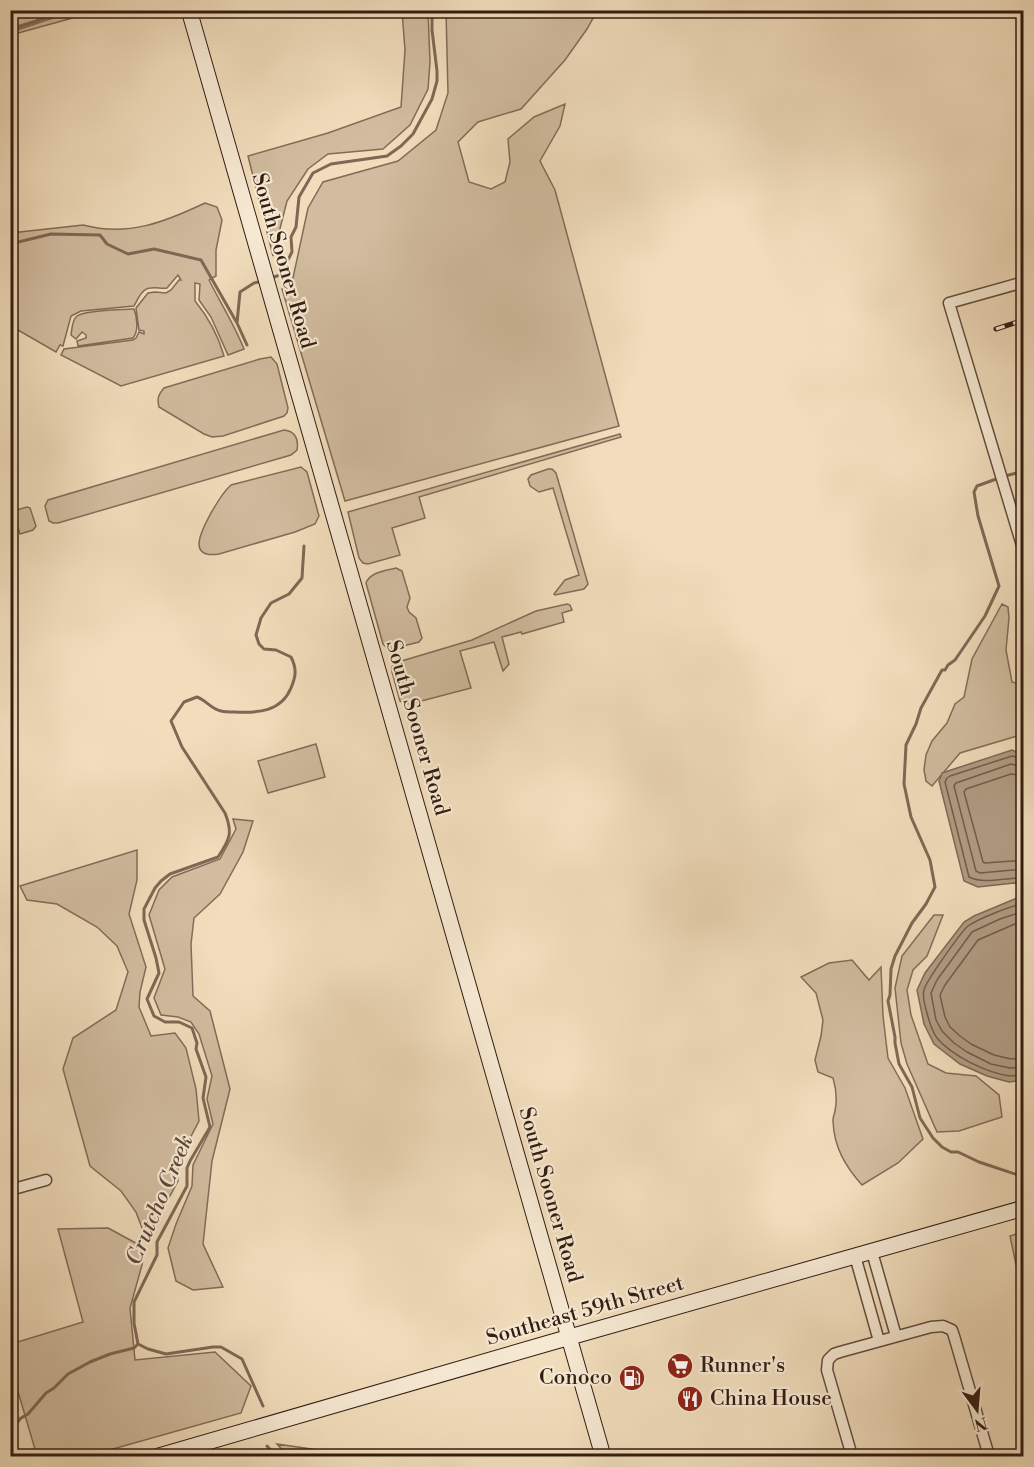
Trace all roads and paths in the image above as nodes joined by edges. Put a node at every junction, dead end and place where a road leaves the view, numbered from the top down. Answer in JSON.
{"nodes":[{"id":1,"x":189,"y":10,"type":"edge"},
{"id":2,"x":1023,"y":282,"type":"edge"},
{"id":3,"x":1023,"y":552,"type":"edge"},
{"id":4,"x":46,"y":1180,"type":"dead end"},
{"id":5,"x":10,"y":1190,"type":"edge"},
{"id":6,"x":1023,"y":1208,"type":"edge"},
{"id":7,"x":872,"y":1252,"type":"junction"},
{"id":8,"x":855,"y":1256,"type":"junction"},
{"id":9,"x":896,"y":1336,"type":"junction"},
{"id":10,"x":569,"y":1337,"type":"junction"},
{"id":11,"x":879,"y":1341,"type":"junction"},
{"id":12,"x":159,"y":1456,"type":"edge"},
{"id":13,"x":603,"y":1456,"type":"edge"},
{"id":14,"x":852,"y":1456,"type":"edge"},
{"id":15,"x":989,"y":1456,"type":"edge"}],
"edges":[{"from":1,"to":10,"type":"main road","name":"South Sooner Road"},
{"from":2,"to":3,"type":"street"},
{"from":4,"to":5,"type":"street"},
{"from":6,"to":7,"type":"main road","name":"Southeast 59th Street"},
{"from":7,"to":8,"type":"main road","name":"Southeast 59th Street"},
{"from":7,"to":9,"type":"street"},
{"from":8,"to":10,"type":"main road","name":"Southeast 59th Street"},
{"from":8,"to":11,"type":"street"},
{"from":9,"to":11,"type":"street"},
{"from":9,"to":15,"type":"street"},
{"from":10,"to":12,"type":"main road","name":"Southeast 59th Street"},
{"from":10,"to":13,"type":"main road","name":"South Sooner Road"},
{"from":11,"to":14,"type":"street"}]}
